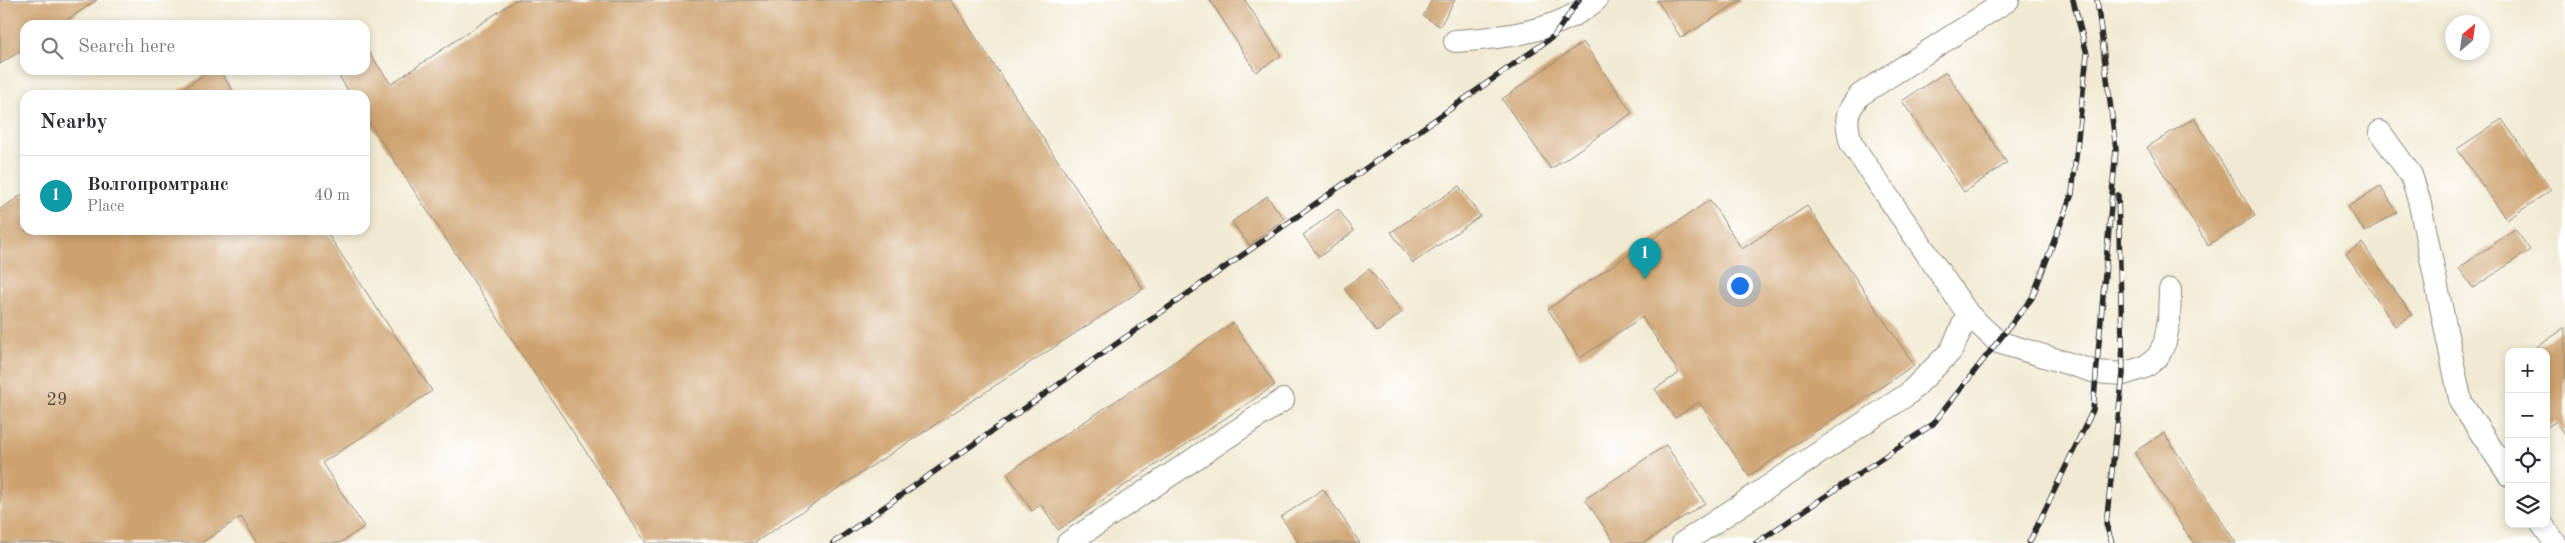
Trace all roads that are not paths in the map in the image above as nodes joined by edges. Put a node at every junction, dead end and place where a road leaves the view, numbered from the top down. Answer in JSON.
{"nodes":[{"id":1,"x":1596,"y":0,"type":"edge"},
{"id":2,"x":2008,"y":0,"type":"edge"},
{"id":3,"x":1455,"y":41,"type":"dead end"},
{"id":4,"x":2380,"y":132,"type":"dead end"},
{"id":5,"x":2170,"y":290,"type":"dead end"},
{"id":6,"x":1968,"y":314,"type":"junction"},
{"id":7,"x":1283,"y":400,"type":"dead end"},
{"id":8,"x":2505,"y":469,"type":"edge"},
{"id":9,"x":2545,"y":528,"type":"edge"},
{"id":10,"x":1068,"y":543,"type":"edge"},
{"id":11,"x":1683,"y":543,"type":"edge"},
{"id":12,"x":2555,"y":543,"type":"edge"}],
"edges":[{"from":1,"to":3,"type":"lane"},
{"from":2,"to":6,"type":"lane"},
{"from":4,"to":8,"type":"lane"},
{"from":5,"to":6,"type":"lane"},
{"from":6,"to":11,"type":"lane"},
{"from":7,"to":10,"type":"lane"},
{"from":9,"to":12,"type":"lane"}]}
